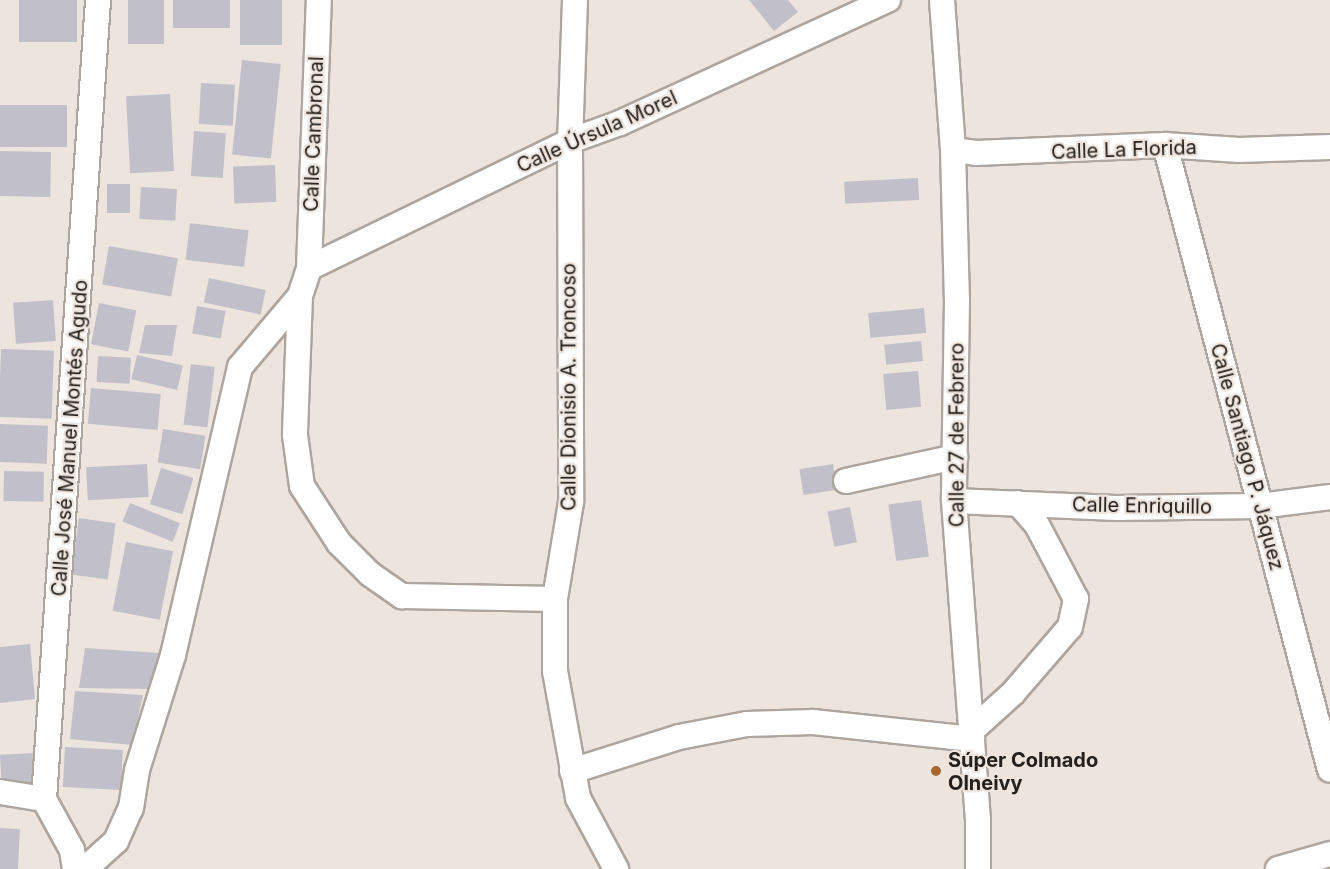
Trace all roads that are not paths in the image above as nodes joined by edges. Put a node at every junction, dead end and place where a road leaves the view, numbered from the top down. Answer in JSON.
{"nodes":[{"id":1,"x":98,"y":0,"type":"edge"},
{"id":2,"x":320,"y":0,"type":"edge"},
{"id":3,"x":575,"y":0,"type":"edge"},
{"id":4,"x":888,"y":0,"type":"edge"},
{"id":5,"x":942,"y":0,"type":"edge"},
{"id":6,"x":570,"y":141,"type":"junction"},
{"id":7,"x":1165,"y":145,"type":"junction"},
{"id":8,"x":1330,"y":147,"type":"edge"},
{"id":9,"x":953,"y":150,"type":"junction"},
{"id":10,"x":309,"y":268,"type":"junction"},
{"id":11,"x":300,"y":296,"type":"junction"},
{"id":12,"x":955,"y":457,"type":"junction"},
{"id":13,"x":846,"y":481,"type":"dead end"},
{"id":14,"x":1330,"y":497,"type":"edge"},
{"id":15,"x":954,"y":501,"type":"junction"},
{"id":16,"x":1018,"y":503,"type":"junction"},
{"id":17,"x":1260,"y":506,"type":"junction"},
{"id":18,"x":555,"y":599,"type":"junction"},
{"id":19,"x":971,"y":735,"type":"junction"},
{"id":20,"x":1330,"y":770,"type":"edge"},
{"id":21,"x":572,"y":771,"type":"junction"},
{"id":22,"x":0,"y":792,"type":"edge"},
{"id":23,"x":44,"y":799,"type":"junction"},
{"id":24,"x":1330,"y":854,"type":"edge"},
{"id":25,"x":75,"y":869,"type":"edge"},
{"id":26,"x":85,"y":869,"type":"edge"},
{"id":27,"x":616,"y":869,"type":"edge"},
{"id":28,"x":978,"y":869,"type":"edge"},
{"id":29,"x":1278,"y":869,"type":"edge"}],
"edges":[{"from":1,"to":23,"type":"street","name":"Calle José Manuel Montés Agudo"},
{"from":2,"to":10,"type":"street","name":"Calle Cambronal"},
{"from":3,"to":6,"type":"street","name":"Calle Dionisio A. Troncoso"},
{"from":4,"to":6,"type":"street","name":"Calle Úrsula Morel"},
{"from":5,"to":9,"type":"street","name":"Calle 27 de Febrero"},
{"from":6,"to":10,"type":"street","name":"Calle Úrsula Morel"},
{"from":6,"to":18,"type":"street","name":"Calle Dionisio A. Troncoso"},
{"from":7,"to":8,"type":"street","name":"Calle La Florida"},
{"from":7,"to":9,"type":"street","name":"Calle La Florida"},
{"from":7,"to":17,"type":"street","name":"Calle Santiago P. Jáquez"},
{"from":9,"to":12,"type":"street","name":"Calle 27 de Febrero"},
{"from":10,"to":11,"type":"street","name":"Calle Cambronal"},
{"from":11,"to":18,"type":"street"},
{"from":11,"to":26,"type":"street"},
{"from":12,"to":13,"type":"street"},
{"from":12,"to":15,"type":"street","name":"Calle 27 de Febrero"},
{"from":14,"to":17,"type":"street","name":"Calle Enriquillo"},
{"from":15,"to":16,"type":"street","name":"Calle Enriquillo"},
{"from":15,"to":19,"type":"street","name":"Calle 27 de Febrero"},
{"from":16,"to":17,"type":"street","name":"Calle Enriquillo"},
{"from":16,"to":19,"type":"street"},
{"from":17,"to":20,"type":"street","name":"Calle Santiago P. Jáquez"},
{"from":18,"to":21,"type":"street","name":"Calle Dionisio A. Troncoso"},
{"from":19,"to":21,"type":"street"},
{"from":19,"to":28,"type":"street","name":"Calle 27 de Febrero"},
{"from":21,"to":27,"type":"street","name":"Calle Dionisio A. Troncoso"},
{"from":22,"to":23,"type":"street"},
{"from":23,"to":25,"type":"street"},
{"from":24,"to":29,"type":"street"}]}
